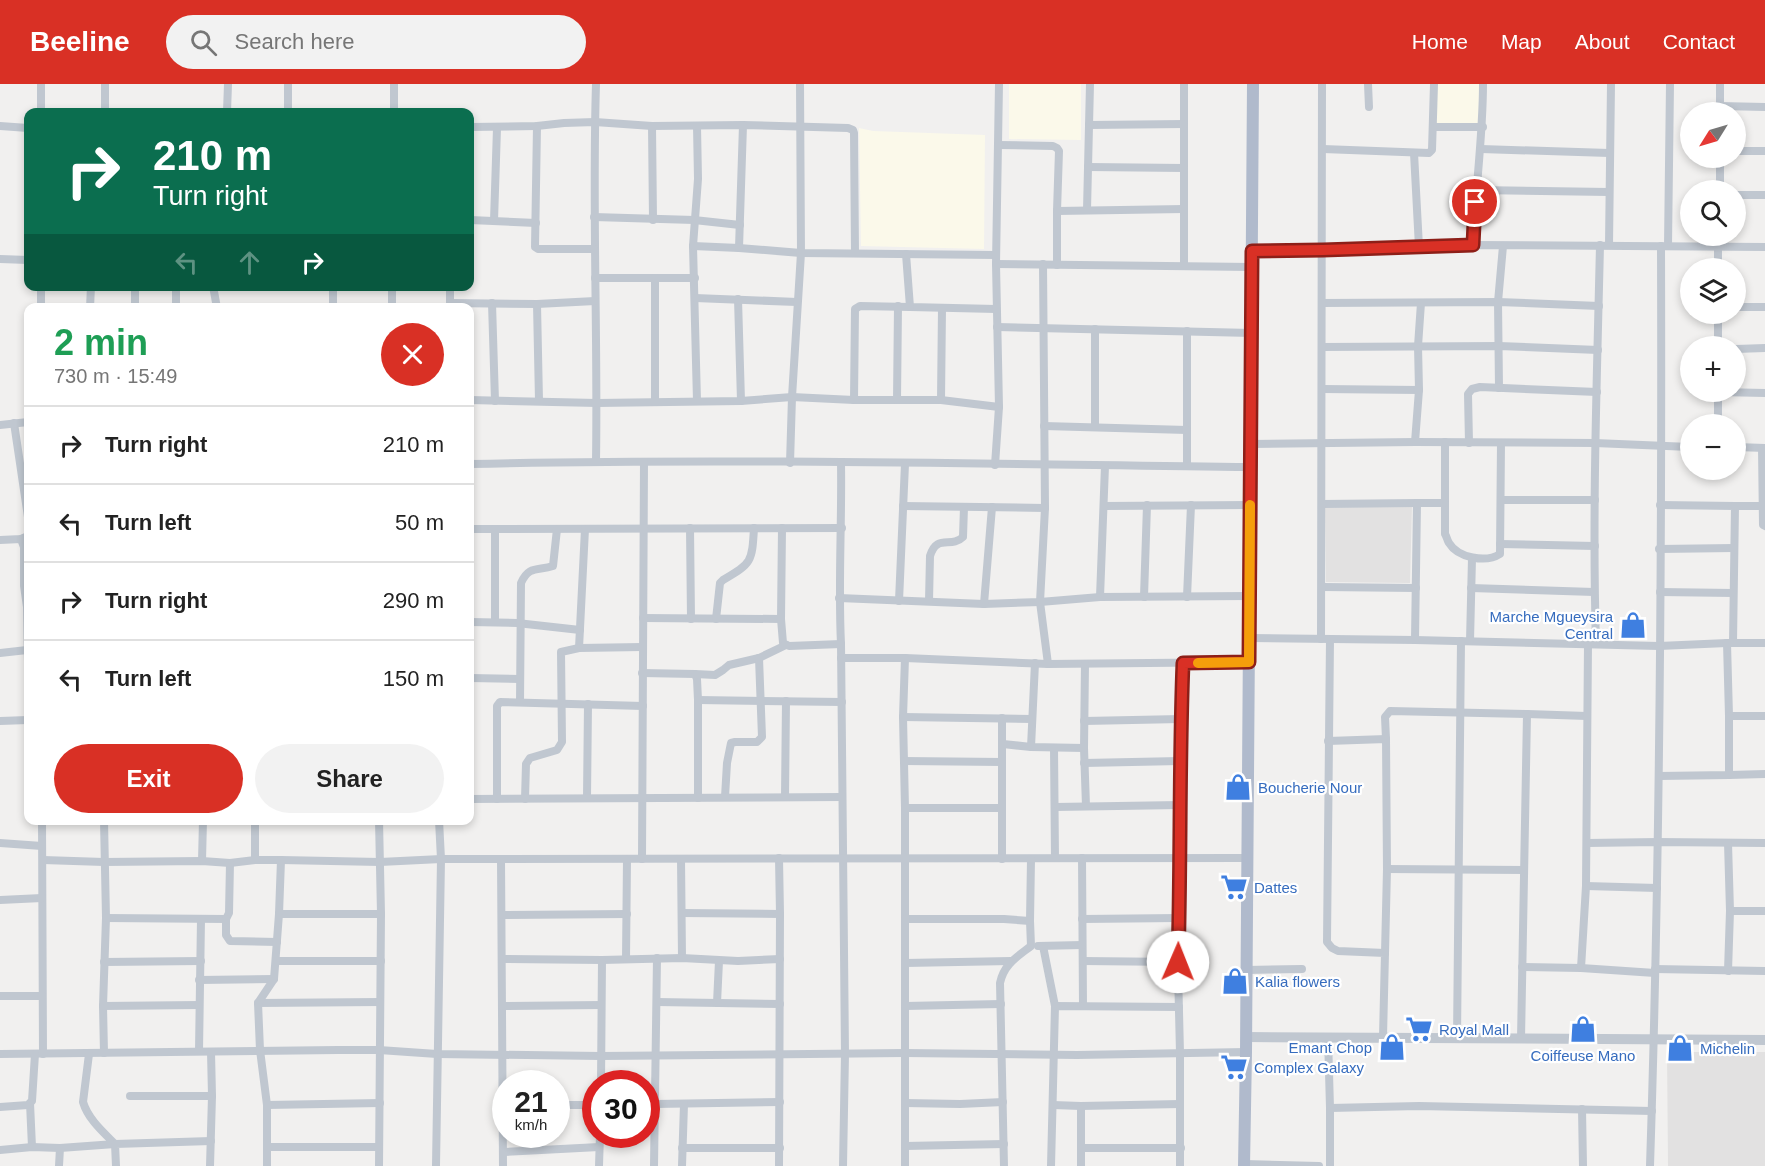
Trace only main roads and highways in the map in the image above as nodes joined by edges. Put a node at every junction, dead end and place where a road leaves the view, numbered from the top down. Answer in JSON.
{"nodes":[{"id":1,"x":1253,"y":84,"type":"edge"},
{"id":2,"x":1244,"y":1165,"type":"edge"}],
"edges":[{"from":1,"to":2,"type":"main road"}]}
